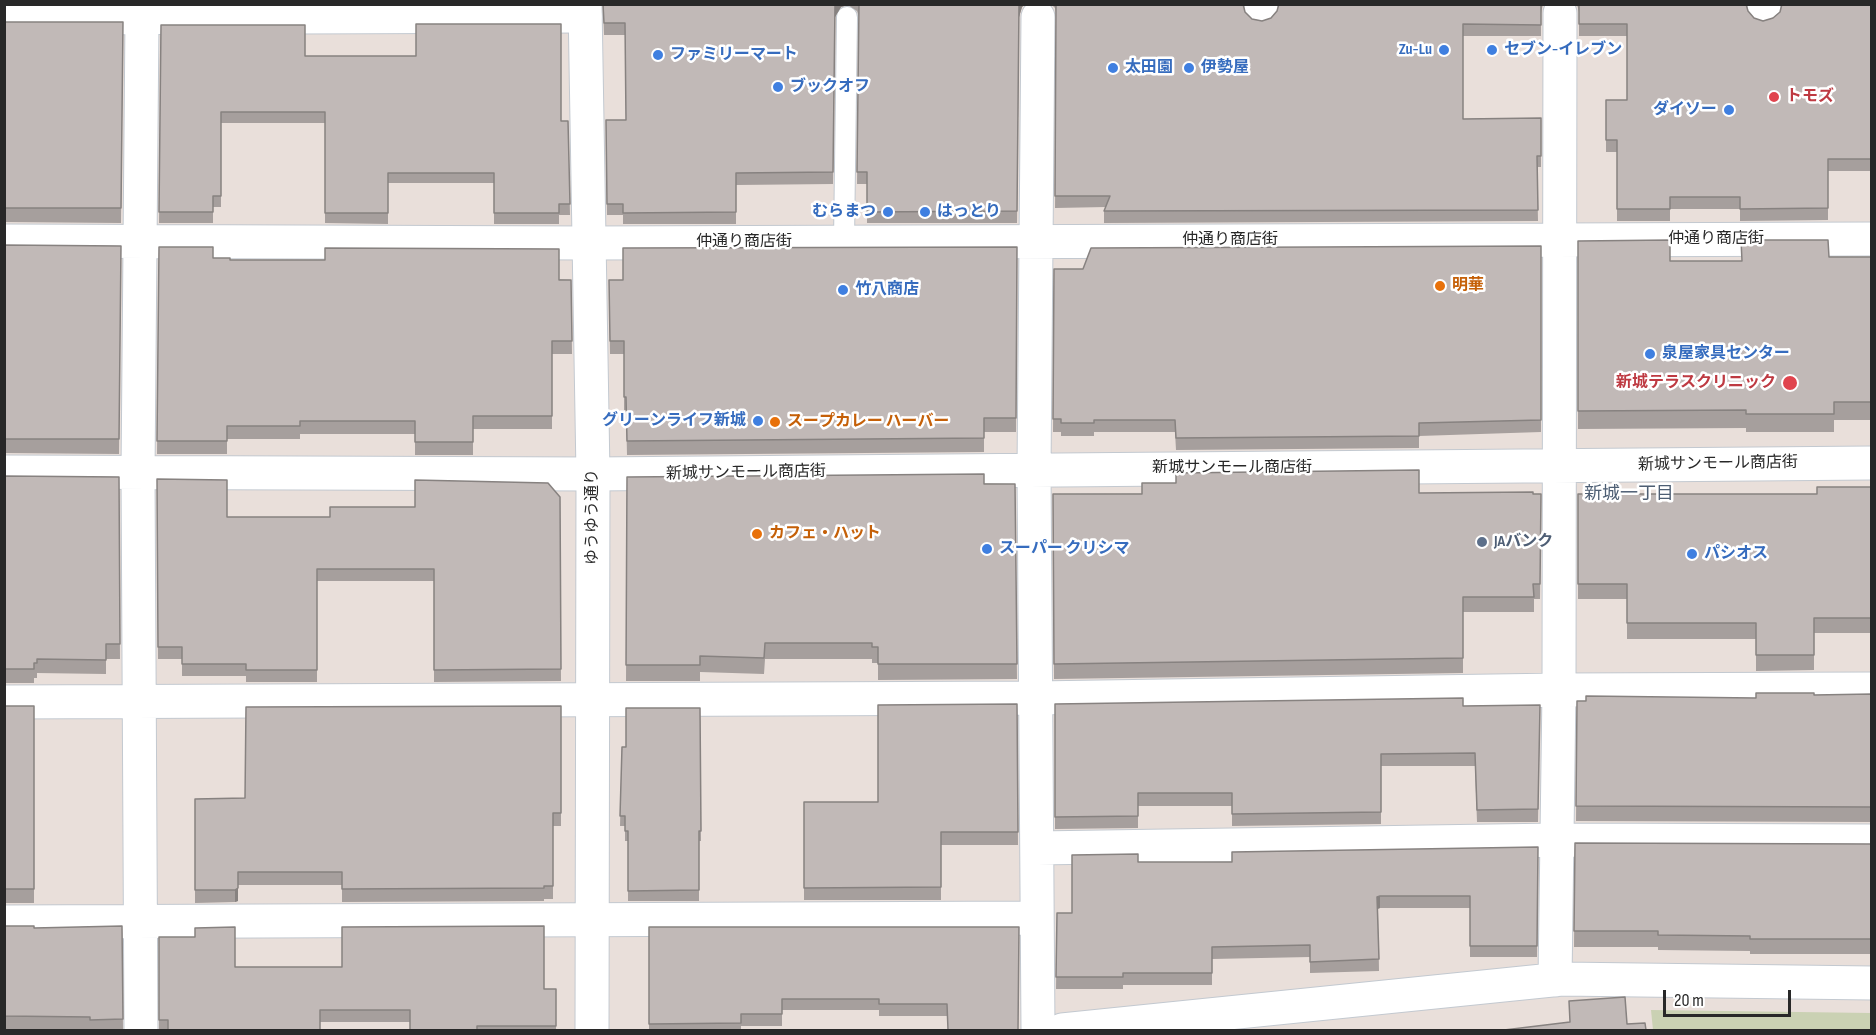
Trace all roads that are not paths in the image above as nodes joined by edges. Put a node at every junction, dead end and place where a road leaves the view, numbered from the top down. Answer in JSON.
{"nodes":[{"id":1,"x":585,"y":10,"type":"edge"},
{"id":2,"x":1560,"y":13,"type":"dead end"},
{"id":3,"x":847,"y":17,"type":"dead end"},
{"id":4,"x":1038,"y":17,"type":"dead end"},
{"id":5,"x":4,"y":18,"type":"edge"},
{"id":6,"x":142,"y":18,"type":"junction"},
{"id":7,"x":1872,"y":239,"type":"edge"},
{"id":8,"x":1560,"y":240,"type":"junction"},
{"id":9,"x":4,"y":241,"type":"edge"},
{"id":10,"x":844,"y":241,"type":"junction"},
{"id":11,"x":1036,"y":241,"type":"junction"},
{"id":12,"x":141,"y":242,"type":"junction"},
{"id":13,"x":589,"y":243,"type":"junction"},
{"id":14,"x":1872,"y":463,"type":"edge"},
{"id":15,"x":1559,"y":466,"type":"junction"},
{"id":16,"x":1034,"y":470,"type":"junction"},
{"id":17,"x":4,"y":472,"type":"edge"},
{"id":18,"x":138,"y":473,"type":"junction"},
{"id":19,"x":593,"y":474,"type":"junction"},
{"id":20,"x":1872,"y":689,"type":"edge"},
{"id":21,"x":1559,"y":690,"type":"junction"},
{"id":22,"x":1035,"y":699,"type":"junction"},
{"id":23,"x":593,"y":701,"type":"junction"},
{"id":24,"x":4,"y":702,"type":"edge"},
{"id":25,"x":139,"y":702,"type":"junction"},
{"id":26,"x":1557,"y":840,"type":"junction"},
{"id":27,"x":1872,"y":841,"type":"edge"},
{"id":28,"x":1037,"y":848,"type":"junction"},
{"id":29,"x":1037,"y":918,"type":"junction"},
{"id":30,"x":593,"y":919,"type":"junction"},
{"id":31,"x":4,"y":922,"type":"edge"},
{"id":32,"x":141,"y":922,"type":"junction"},
{"id":33,"x":1555,"y":980,"type":"junction"},
{"id":34,"x":1872,"y":983,"type":"edge"},
{"id":35,"x":141,"y":1030,"type":"edge"},
{"id":36,"x":592,"y":1030,"type":"edge"},
{"id":37,"x":1038,"y":1030,"type":"edge"},
{"id":38,"x":1068,"y":1030,"type":"edge"}],
"edges":[{"from":1,"to":6,"type":"street"},
{"from":1,"to":13,"type":"street","name":"ゆうゆう通り"},
{"from":2,"to":8,"type":"street"},
{"from":3,"to":10,"type":"lane"},
{"from":4,"to":11,"type":"street"},
{"from":5,"to":6,"type":"street"},
{"from":6,"to":12,"type":"street"},
{"from":7,"to":8,"type":"street","name":"仲通り商店街"},
{"from":8,"to":11,"type":"street","name":"仲通り商店街"},
{"from":8,"to":15,"type":"street"},
{"from":9,"to":12,"type":"street","name":"仲通り商店街"},
{"from":10,"to":11,"type":"street","name":"仲通り商店街"},
{"from":10,"to":13,"type":"street","name":"仲通り商店街"},
{"from":11,"to":16,"type":"street"},
{"from":12,"to":13,"type":"street","name":"仲通り商店街"},
{"from":12,"to":18,"type":"street"},
{"from":13,"to":19,"type":"street","name":"ゆうゆう通り"},
{"from":14,"to":15,"type":"street","name":"新城サンモール商店街"},
{"from":15,"to":16,"type":"street","name":"新城サンモール商店街"},
{"from":15,"to":21,"type":"street"},
{"from":16,"to":19,"type":"street","name":"新城サンモール商店街"},
{"from":16,"to":22,"type":"street"},
{"from":17,"to":18,"type":"street","name":"新城サンモール商店街"},
{"from":18,"to":19,"type":"street","name":"新城サンモール商店街"},
{"from":18,"to":25,"type":"street"},
{"from":19,"to":23,"type":"street","name":"ゆうゆう通り"},
{"from":20,"to":21,"type":"street"},
{"from":21,"to":22,"type":"street"},
{"from":21,"to":26,"type":"street"},
{"from":22,"to":23,"type":"street"},
{"from":22,"to":28,"type":"street"},
{"from":23,"to":25,"type":"street"},
{"from":23,"to":30,"type":"street","name":"ゆうゆう通り"},
{"from":24,"to":25,"type":"street"},
{"from":25,"to":32,"type":"street"},
{"from":26,"to":27,"type":"street"},
{"from":26,"to":28,"type":"street"},
{"from":26,"to":33,"type":"street"},
{"from":28,"to":29,"type":"street"},
{"from":29,"to":30,"type":"street"},
{"from":29,"to":37,"type":"street"},
{"from":30,"to":32,"type":"street"},
{"from":30,"to":36,"type":"street","name":"ゆうゆう通り"},
{"from":31,"to":32,"type":"street"},
{"from":32,"to":35,"type":"street"},
{"from":33,"to":34,"type":"street"},
{"from":33,"to":38,"type":"street"}]}
